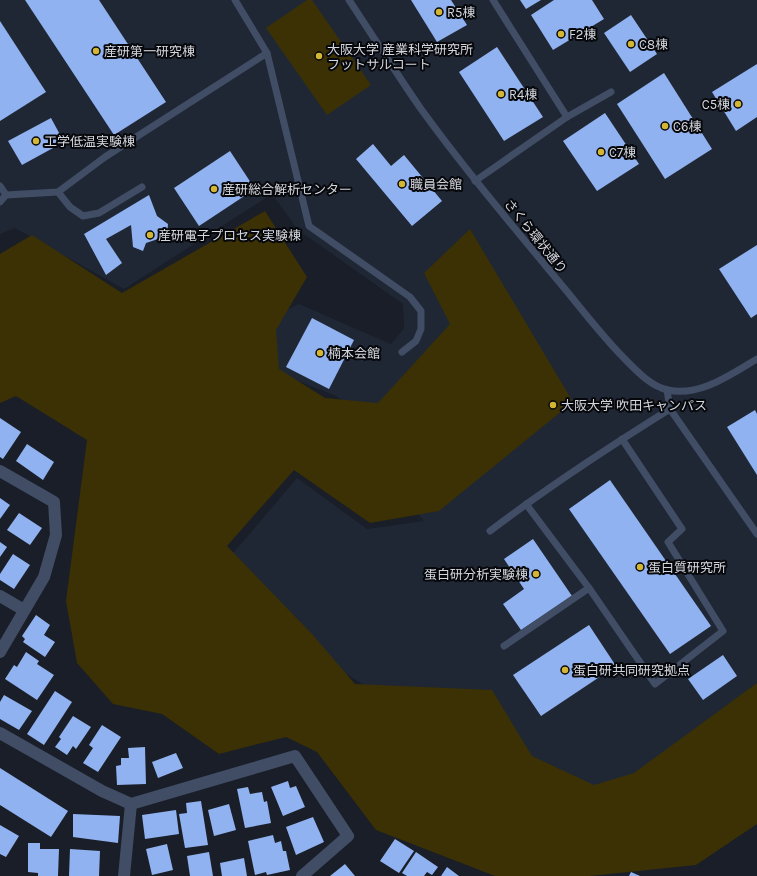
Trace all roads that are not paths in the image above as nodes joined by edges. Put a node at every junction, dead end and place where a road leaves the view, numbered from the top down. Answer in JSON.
{"nodes":[{"id":1,"x":235,"y":0,"type":"edge"},
{"id":2,"x":349,"y":0,"type":"edge"},
{"id":3,"x":493,"y":0,"type":"edge"},
{"id":4,"x":267,"y":53,"type":"junction"},
{"id":5,"x":611,"y":92,"type":"dead end"},
{"id":6,"x":566,"y":117,"type":"junction"},
{"id":7,"x":475,"y":181,"type":"junction"},
{"id":8,"x":0,"y":186,"type":"edge"},
{"id":9,"x":142,"y":187,"type":"dead end"},
{"id":10,"x":58,"y":192,"type":"junction"},
{"id":11,"x":6,"y":195,"type":"junction"},
{"id":12,"x":0,"y":202,"type":"edge"},
{"id":13,"x":402,"y":352,"type":"dead end"},
{"id":14,"x":757,"y":359,"type":"edge"},
{"id":15,"x":667,"y":390,"type":"junction"},
{"id":16,"x":670,"y":409,"type":"junction"},
{"id":17,"x":622,"y":439,"type":"junction"},
{"id":18,"x":0,"y":471,"type":"edge"},
{"id":19,"x":526,"y":504,"type":"junction"},
{"id":20,"x":490,"y":531,"type":"dead end"},
{"id":21,"x":757,"y":534,"type":"edge"},
{"id":22,"x":589,"y":588,"type":"junction"},
{"id":23,"x":0,"y":596,"type":"edge"},
{"id":24,"x":24,"y":610,"type":"junction"},
{"id":25,"x":504,"y":646,"type":"dead end"},
{"id":26,"x":0,"y":652,"type":"edge"},
{"id":27,"x":0,"y":733,"type":"edge"},
{"id":28,"x":131,"y":804,"type":"junction"},
{"id":29,"x":124,"y":876,"type":"edge"},
{"id":30,"x":302,"y":876,"type":"edge"}],
"edges":[{"from":1,"to":4,"type":"lane"},
{"from":2,"to":7,"type":"lane","name":"さくら環状通り"},
{"from":3,"to":6,"type":"lane"},
{"from":4,"to":10,"type":"lane"},
{"from":4,"to":13,"type":"lane"},
{"from":5,"to":6,"type":"lane"},
{"from":6,"to":7,"type":"lane"},
{"from":7,"to":15,"type":"lane","name":"さくら環状通り"},
{"from":8,"to":11,"type":"lane"},
{"from":9,"to":10,"type":"lane"},
{"from":10,"to":11,"type":"lane"},
{"from":11,"to":12,"type":"lane"},
{"from":14,"to":15,"type":"lane","name":"さくら環状通り"},
{"from":15,"to":16,"type":"lane"},
{"from":16,"to":17,"type":"lane"},
{"from":16,"to":21,"type":"lane"},
{"from":17,"to":19,"type":"lane"},
{"from":17,"to":22,"type":"lane"},
{"from":18,"to":24,"type":"street"},
{"from":19,"to":20,"type":"lane"},
{"from":19,"to":22,"type":"lane"},
{"from":22,"to":25,"type":"lane"},
{"from":23,"to":24,"type":"street"},
{"from":24,"to":26,"type":"street"},
{"from":27,"to":28,"type":"street"},
{"from":28,"to":29,"type":"street"},
{"from":28,"to":30,"type":"street"}]}
